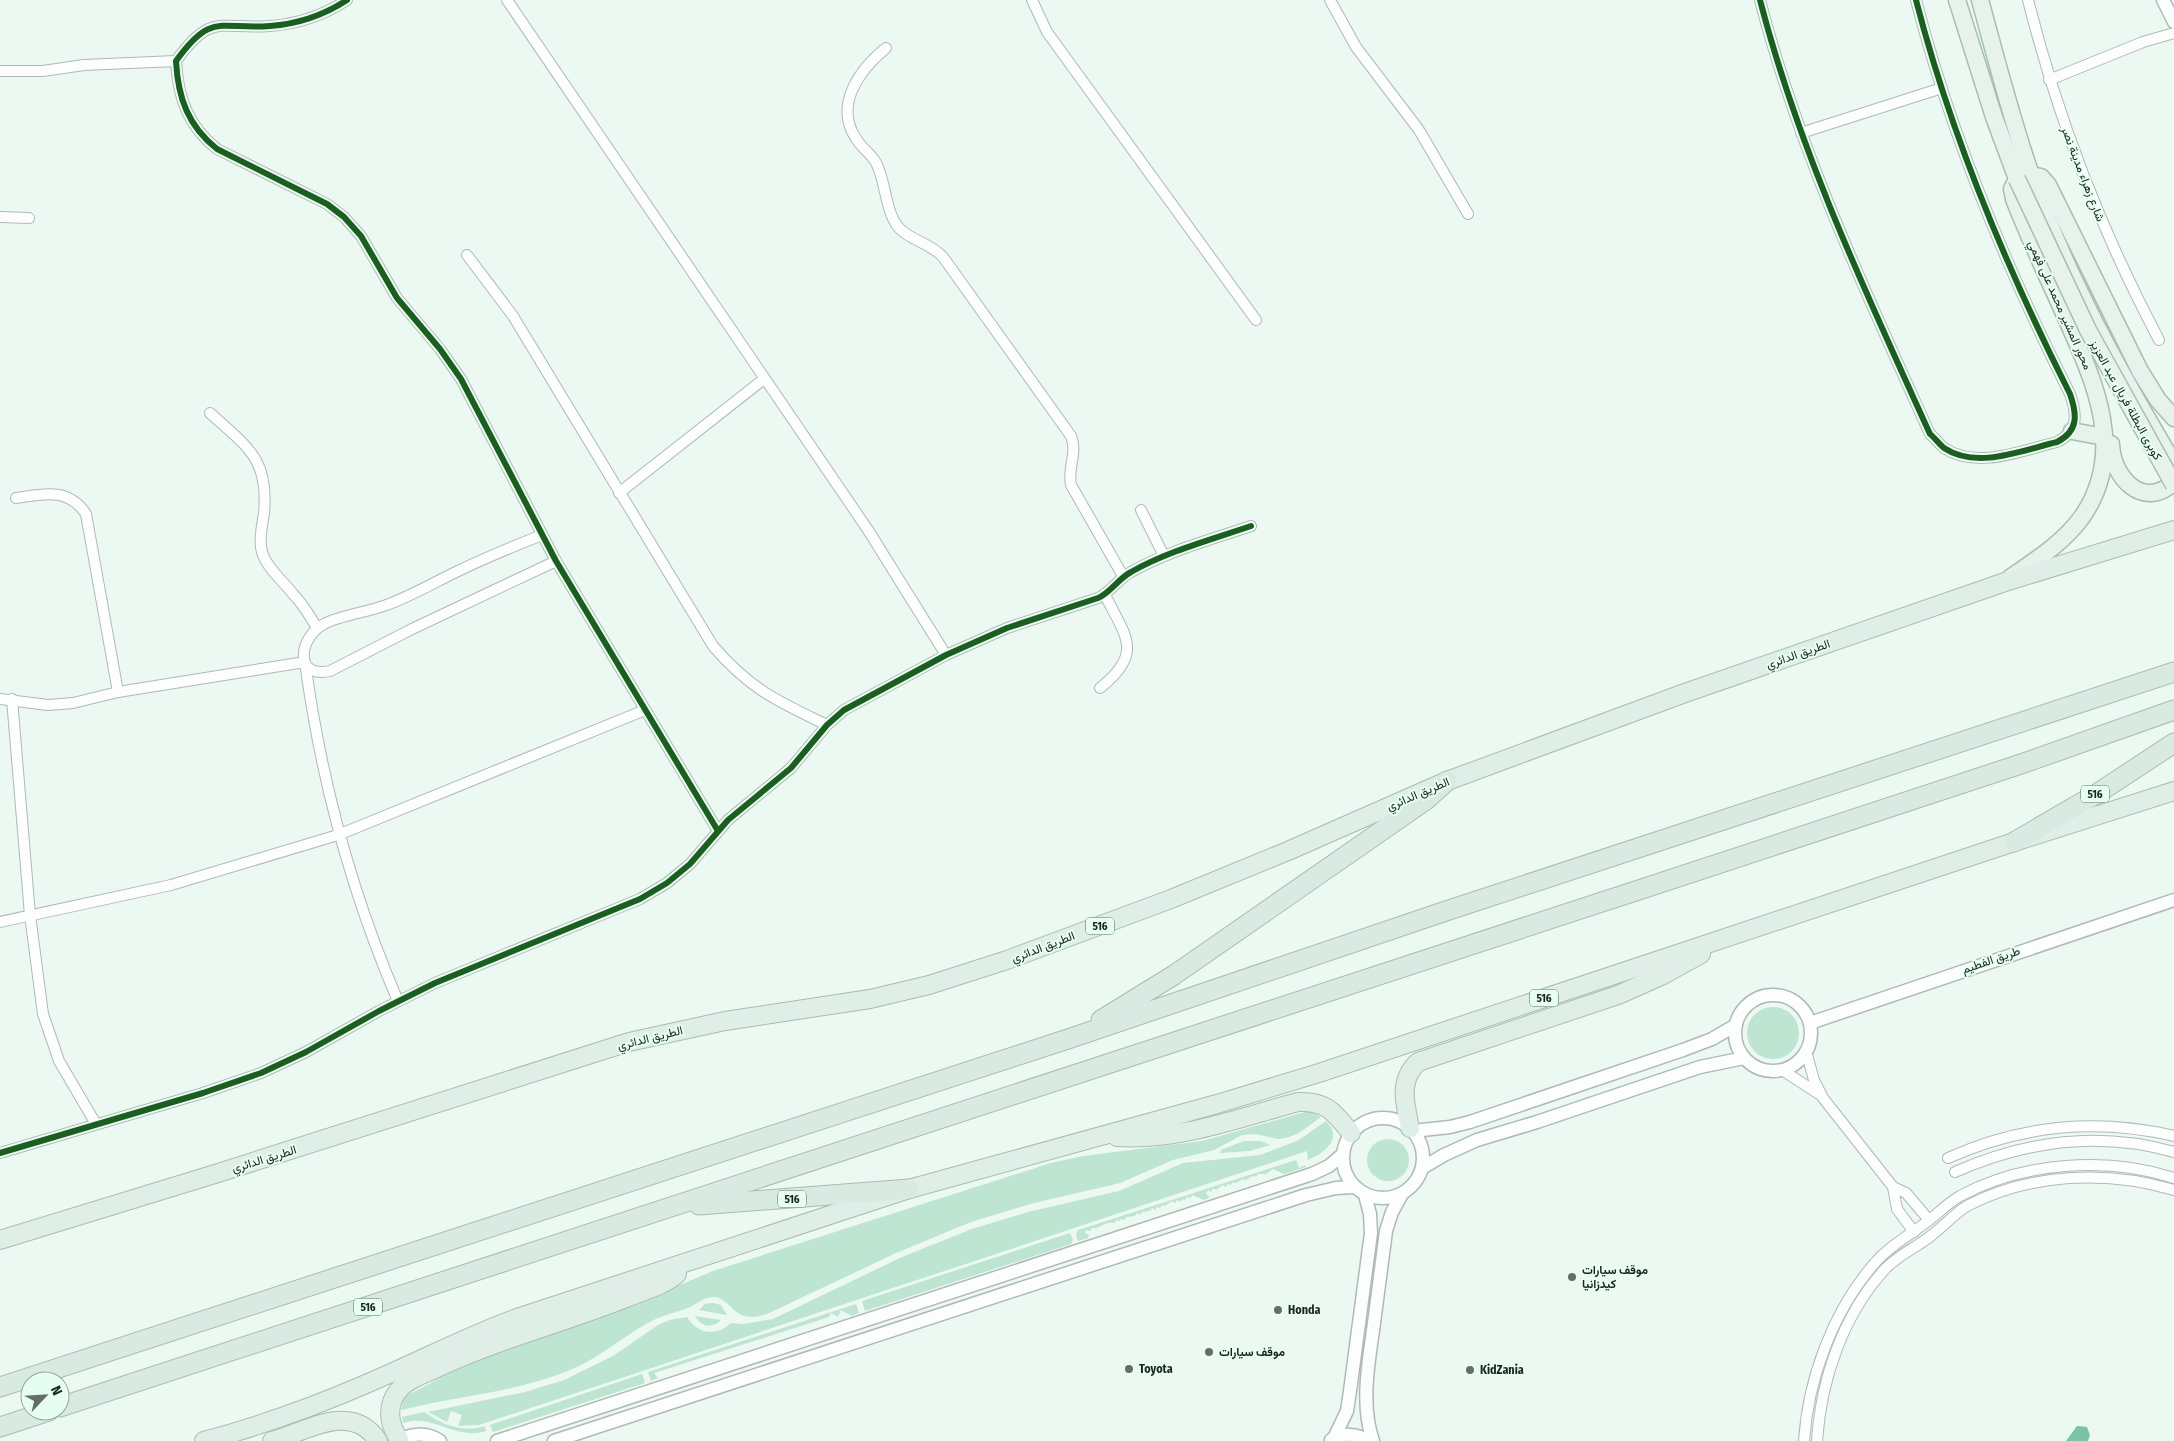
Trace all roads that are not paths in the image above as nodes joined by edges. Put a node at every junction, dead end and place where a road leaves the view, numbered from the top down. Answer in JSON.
{"nodes":[{"id":1,"x":347,"y":0,"type":"edge"},
{"id":2,"x":507,"y":0,"type":"edge"},
{"id":3,"x":1032,"y":0,"type":"edge"},
{"id":4,"x":1330,"y":0,"type":"edge"},
{"id":5,"x":1760,"y":0,"type":"edge"},
{"id":6,"x":1916,"y":0,"type":"edge"},
{"id":7,"x":1956,"y":0,"type":"edge"},
{"id":8,"x":1980,"y":0,"type":"edge"},
{"id":9,"x":1992,"y":0,"type":"edge"},
{"id":10,"x":2028,"y":0,"type":"edge"},
{"id":11,"x":2163,"y":0,"type":"edge"},
{"id":12,"x":2174,"y":22,"type":"edge"},
{"id":13,"x":2174,"y":32,"type":"edge"},
{"id":14,"x":1992,"y":44,"type":"junction"},
{"id":15,"x":886,"y":48,"type":"dead end"},
{"id":16,"x":176,"y":61,"type":"junction"},
{"id":17,"x":0,"y":71,"type":"edge"},
{"id":18,"x":2049,"y":80,"type":"junction"},
{"id":19,"x":1942,"y":88,"type":"junction"},
{"id":20,"x":1800,"y":133,"type":"junction"},
{"id":21,"x":2024,"y":177,"type":"junction"},
{"id":22,"x":1468,"y":214,"type":"dead end"},
{"id":23,"x":0,"y":217,"type":"edge"},
{"id":24,"x":29,"y":218,"type":"dead end"},
{"id":25,"x":467,"y":255,"type":"dead end"},
{"id":26,"x":1256,"y":320,"type":"dead end"},
{"id":27,"x":2159,"y":340,"type":"dead end"},
{"id":28,"x":764,"y":379,"type":"junction"},
{"id":29,"x":2093,"y":379,"type":"junction"},
{"id":30,"x":210,"y":413,"type":"dead end"},
{"id":31,"x":2174,"y":418,"type":"edge"},
{"id":32,"x":2072,"y":431,"type":"junction"},
{"id":33,"x":2104,"y":437,"type":"junction"},
{"id":34,"x":2174,"y":464,"type":"edge"},
{"id":35,"x":2174,"y":483,"type":"edge"},
{"id":36,"x":619,"y":492,"type":"junction"},
{"id":37,"x":16,"y":498,"type":"dead end"},
{"id":38,"x":1141,"y":510,"type":"dead end"},
{"id":39,"x":1251,"y":526,"type":"dead end"},
{"id":40,"x":2174,"y":530,"type":"edge"},
{"id":41,"x":542,"y":535,"type":"junction"},
{"id":42,"x":1164,"y":556,"type":"junction"},
{"id":43,"x":556,"y":561,"type":"junction"},
{"id":44,"x":1123,"y":576,"type":"junction"},
{"id":45,"x":2005,"y":582,"type":"junction"},
{"id":46,"x":1105,"y":594,"type":"junction"},
{"id":47,"x":317,"y":628,"type":"junction"},
{"id":48,"x":946,"y":655,"type":"junction"},
{"id":49,"x":305,"y":662,"type":"junction"},
{"id":50,"x":2174,"y":672,"type":"edge"},
{"id":51,"x":1100,"y":688,"type":"dead end"},
{"id":52,"x":118,"y":692,"type":"junction"},
{"id":53,"x":0,"y":699,"type":"edge"},
{"id":54,"x":12,"y":700,"type":"junction"},
{"id":55,"x":645,"y":710,"type":"junction"},
{"id":56,"x":2174,"y":710,"type":"edge"},
{"id":57,"x":827,"y":725,"type":"junction"},
{"id":58,"x":2174,"y":743,"type":"edge"},
{"id":59,"x":1448,"y":781,"type":"junction"},
{"id":60,"x":2174,"y":792,"type":"edge"},
{"id":61,"x":2174,"y":800,"type":"edge"},
{"id":62,"x":2143,"y":801,"type":"junction"},
{"id":63,"x":718,"y":831,"type":"junction"},
{"id":64,"x":338,"y":835,"type":"junction"},
{"id":65,"x":2014,"y":842,"type":"junction"},
{"id":66,"x":2174,"y":900,"type":"edge"},
{"id":67,"x":30,"y":915,"type":"junction"},
{"id":68,"x":0,"y":922,"type":"edge"},
{"id":69,"x":1725,"y":938,"type":"junction"},
{"id":70,"x":398,"y":1001,"type":"junction"},
{"id":71,"x":1810,"y":1023,"type":"junction"},
{"id":72,"x":1736,"y":1024,"type":"junction"},
{"id":73,"x":1070,"y":1038,"type":"junction"},
{"id":74,"x":1806,"y":1051,"type":"junction"},
{"id":75,"x":1744,"y":1058,"type":"junction"},
{"id":76,"x":1782,"y":1070,"type":"junction"},
{"id":77,"x":1824,"y":1098,"type":"junction"},
{"id":78,"x":96,"y":1124,"type":"junction"},
{"id":79,"x":1412,"y":1129,"type":"junction"},
{"id":80,"x":1351,"y":1133,"type":"junction"},
{"id":81,"x":1101,"y":1136,"type":"junction"},
{"id":82,"x":2174,"y":1136,"type":"edge"},
{"id":83,"x":2174,"y":1152,"type":"edge"},
{"id":84,"x":0,"y":1153,"type":"edge"},
{"id":85,"x":1343,"y":1154,"type":"junction"},
{"id":86,"x":1948,"y":1158,"type":"dead end"},
{"id":87,"x":2118,"y":1167,"type":"junction"},
{"id":88,"x":1422,"y":1168,"type":"junction"},
{"id":89,"x":1955,"y":1172,"type":"dead end"},
{"id":90,"x":2116,"y":1178,"type":"junction"},
{"id":91,"x":2174,"y":1178,"type":"edge"},
{"id":92,"x":1984,"y":1186,"type":"junction"},
{"id":93,"x":1354,"y":1187,"type":"junction"},
{"id":94,"x":1893,"y":1188,"type":"junction"},
{"id":95,"x":909,"y":1189,"type":"junction"},
{"id":96,"x":2174,"y":1190,"type":"edge"},
{"id":97,"x":1402,"y":1194,"type":"junction"},
{"id":98,"x":1365,"y":1195,"type":"junction"},
{"id":99,"x":1988,"y":1198,"type":"junction"},
{"id":100,"x":675,"y":1206,"type":"junction"},
{"id":101,"x":1929,"y":1220,"type":"junction"},
{"id":102,"x":1914,"y":1232,"type":"junction"},
{"id":103,"x":0,"y":1240,"type":"edge"},
{"id":104,"x":691,"y":1261,"type":"junction"},
{"id":105,"x":1832,"y":1333,"type":"junction"},
{"id":106,"x":1842,"y":1337,"type":"junction"},
{"id":107,"x":0,"y":1387,"type":"edge"},
{"id":108,"x":70,"y":1404,"type":"edge"},
{"id":109,"x":20,"y":1420,"type":"edge"},
{"id":110,"x":0,"y":1427,"type":"edge"},
{"id":111,"x":398,"y":1440,"type":"edge"},
{"id":112,"x":1331,"y":1440,"type":"edge"},
{"id":113,"x":204,"y":1441,"type":"edge"},
{"id":114,"x":272,"y":1441,"type":"edge"},
{"id":115,"x":378,"y":1441,"type":"edge"},
{"id":116,"x":440,"y":1441,"type":"edge"},
{"id":117,"x":497,"y":1441,"type":"edge"},
{"id":118,"x":554,"y":1441,"type":"edge"},
{"id":119,"x":1368,"y":1441,"type":"edge"},
{"id":120,"x":1372,"y":1441,"type":"edge"},
{"id":121,"x":1804,"y":1441,"type":"edge"},
{"id":122,"x":1817,"y":1441,"type":"edge"}],
"edges":[{"from":1,"to":16,"type":"street"},
{"from":2,"to":28,"type":"street"},
{"from":3,"to":26,"type":"street"},
{"from":4,"to":22,"type":"street"},
{"from":5,"to":20,"type":"street"},
{"from":6,"to":19,"type":"street"},
{"from":7,"to":21,"type":"main road","name":"محور المشير محمد على فهمي"},
{"from":8,"to":14,"type":"main road","name":"محور المشير محمد على فهمي"},
{"from":9,"to":14,"type":"main road"},
{"from":10,"to":18,"type":"street","name":"شارع زهراء مدينة نصر"},
{"from":11,"to":12,"type":"street"},
{"from":13,"to":18,"type":"street"},
{"from":14,"to":21,"type":"main road","name":"محور المشير محمد على فهمي"},
{"from":15,"to":44,"type":"street"},
{"from":16,"to":17,"type":"street"},
{"from":16,"to":41,"type":"street"},
{"from":18,"to":27,"type":"street","name":"شارع زهراء مدينة نصر"},
{"from":19,"to":20,"type":"street"},
{"from":19,"to":32,"type":"street"},
{"from":20,"to":32,"type":"street"},
{"from":21,"to":29,"type":"main road","name":"محور المشير محمد على فهمي"},
{"from":21,"to":31,"type":"main road"},
{"from":21,"to":34,"type":"main road","name":"كوبرى البطلة فريال عبد العزيز"},
{"from":21,"to":35,"type":"main road","name":"كوبرى البطلة فريال عبد العزيز","bridge":true},
{"from":23,"to":24,"type":"street"},
{"from":25,"to":36,"type":"street"},
{"from":28,"to":36,"type":"street"},
{"from":28,"to":48,"type":"street"},
{"from":29,"to":33,"type":"main road","name":"محور المشير محمد على فهمي"},
{"from":29,"to":35,"type":"main road"},
{"from":30,"to":47,"type":"street"},
{"from":32,"to":33,"type":"main road"},
{"from":33,"to":45,"type":"main road","name":"محور المشير محمد على فهمي"},
{"from":36,"to":57,"type":"street"},
{"from":37,"to":52,"type":"street"},
{"from":38,"to":42,"type":"street"},
{"from":39,"to":42,"type":"street"},
{"from":40,"to":45,"type":"highway","name":"الطريق الدائري","number":"516"},
{"from":41,"to":43,"type":"street"},
{"from":41,"to":47,"type":"street"},
{"from":42,"to":44,"type":"street"},
{"from":43,"to":49,"type":"street"},
{"from":43,"to":55,"type":"street"},
{"from":44,"to":46,"type":"street"},
{"from":45,"to":59,"type":"highway","name":"الطريق الدائري","number":"516"},
{"from":46,"to":48,"type":"street"},
{"from":46,"to":51,"type":"street"},
{"from":47,"to":49,"type":"street"},
{"from":48,"to":57,"type":"street"},
{"from":49,"to":52,"type":"street"},
{"from":49,"to":64,"type":"street"},
{"from":50,"to":73,"type":"highway","number":"516"},
{"from":52,"to":54,"type":"street"},
{"from":53,"to":54,"type":"street"},
{"from":54,"to":67,"type":"street"},
{"from":55,"to":63,"type":"street"},
{"from":55,"to":64,"type":"street"},
{"from":56,"to":100,"type":"highway","number":"516"},
{"from":57,"to":63,"type":"street"},
{"from":58,"to":65,"type":"highway","number":"516"},
{"from":59,"to":73,"type":"highway","number":"516"},
{"from":59,"to":103,"type":"highway","name":"الطريق الدائري","number":"516"},
{"from":60,"to":62,"type":"highway","number":"516"},
{"from":61,"to":62,"type":"main road"},
{"from":62,"to":65,"type":"highway","number":"516"},
{"from":63,"to":70,"type":"street"},
{"from":64,"to":67,"type":"street"},
{"from":64,"to":70,"type":"street"},
{"from":65,"to":69,"type":"highway","number":"516"},
{"from":66,"to":71,"type":"street","name":"طريق الفطيم"},
{"from":67,"to":68,"type":"street"},
{"from":67,"to":78,"type":"street"},
{"from":69,"to":79,"type":"highway"},
{"from":69,"to":81,"type":"highway","number":"516"},
{"from":70,"to":78,"type":"street"},
{"from":71,"to":72,"type":"street"},
{"from":71,"to":74,"type":"street"},
{"from":72,"to":75,"type":"street"},
{"from":72,"to":79,"type":"street"},
{"from":73,"to":107,"type":"highway","number":"516"},
{"from":74,"to":76,"type":"street"},
{"from":74,"to":77,"type":"street"},
{"from":75,"to":76,"type":"street"},
{"from":75,"to":88,"type":"street"},
{"from":76,"to":77,"type":"street"},
{"from":77,"to":94,"type":"street"},
{"from":78,"to":84,"type":"street"},
{"from":79,"to":80,"type":"street"},
{"from":79,"to":88,"type":"street"},
{"from":80,"to":81,"type":"highway"},
{"from":80,"to":85,"type":"street"},
{"from":81,"to":95,"type":"highway","number":"516"},
{"from":82,"to":86,"type":"street"},
{"from":83,"to":89,"type":"street"},
{"from":85,"to":93,"type":"street"},
{"from":85,"to":117,"type":"street"},
{"from":87,"to":90,"type":"street"},
{"from":87,"to":91,"type":"street"},
{"from":87,"to":92,"type":"street"},
{"from":88,"to":97,"type":"street"},
{"from":90,"to":96,"type":"street"},
{"from":90,"to":99,"type":"street"},
{"from":92,"to":99,"type":"street"},
{"from":92,"to":101,"type":"street"},
{"from":93,"to":98,"type":"street"},
{"from":93,"to":118,"type":"street"},
{"from":94,"to":101,"type":"street"},
{"from":94,"to":102,"type":"street"},
{"from":95,"to":100,"type":"highway","number":"516"},
{"from":95,"to":104,"type":"highway","number":"516"},
{"from":97,"to":98,"type":"street"},
{"from":97,"to":120,"type":"street"},
{"from":98,"to":112,"type":"street"},
{"from":99,"to":106,"type":"street"},
{"from":100,"to":108,"type":"highway","number":"516"},
{"from":101,"to":102,"type":"street"},
{"from":102,"to":105,"type":"street"},
{"from":104,"to":111,"type":"highway"},
{"from":104,"to":113,"type":"highway","number":"516"},
{"from":105,"to":106,"type":"street"},
{"from":105,"to":121,"type":"street"},
{"from":106,"to":122,"type":"street"},
{"from":109,"to":110,"type":"highway"},
{"from":111,"to":116,"type":"street"},
{"from":112,"to":119,"type":"street"},
{"from":114,"to":115,"type":"highway"}]}
